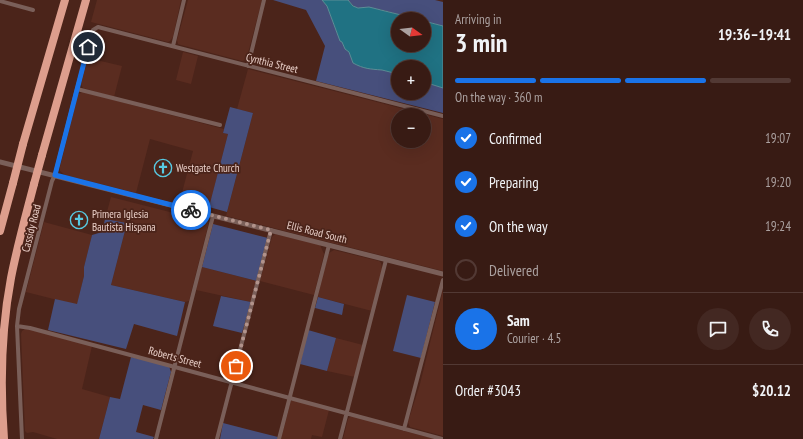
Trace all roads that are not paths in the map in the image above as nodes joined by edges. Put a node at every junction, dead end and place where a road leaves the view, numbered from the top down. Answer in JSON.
{"nodes":[{"id":1,"x":65,"y":0,"type":"edge"},
{"id":2,"x":86,"y":0,"type":"edge"},
{"id":3,"x":184,"y":0,"type":"edge"},
{"id":4,"x":264,"y":0,"type":"edge"},
{"id":5,"x":0,"y":1,"type":"edge"},
{"id":6,"x":33,"y":10,"type":"dead end"},
{"id":7,"x":98,"y":27,"type":"joint"},
{"id":8,"x":173,"y":46,"type":"junction"},
{"id":9,"x":248,"y":66,"type":"junction"},
{"id":10,"x":77,"y":89,"type":"junction"},
{"id":11,"x":443,"y":116,"type":"edge"},
{"id":12,"x":220,"y":126,"type":"dead end"},
{"id":13,"x":0,"y":162,"type":"edge"},
{"id":14,"x":55,"y":175,"type":"junction"},
{"id":15,"x":213,"y":216,"type":"junction"},
{"id":16,"x":271,"y":230,"type":"junction"},
{"id":17,"x":0,"y":231,"type":"edge"},
{"id":18,"x":329,"y":245,"type":"junction"},
{"id":19,"x":386,"y":260,"type":"junction"},
{"id":20,"x":443,"y":274,"type":"edge"},
{"id":21,"x":443,"y":280,"type":"edge"},
{"id":22,"x":17,"y":326,"type":"junction"},
{"id":23,"x":175,"y":366,"type":"junction"},
{"id":24,"x":232,"y":382,"type":"junction"},
{"id":25,"x":289,"y":398,"type":"junction"},
{"id":26,"x":347,"y":413,"type":"junction"},
{"id":27,"x":404,"y":429,"type":"junction"},
{"id":28,"x":4,"y":439,"type":"edge"},
{"id":29,"x":22,"y":439,"type":"edge"},
{"id":30,"x":156,"y":439,"type":"edge"},
{"id":31,"x":217,"y":439,"type":"edge"},
{"id":32,"x":279,"y":439,"type":"edge"},
{"id":33,"x":340,"y":439,"type":"edge"},
{"id":34,"x":442,"y":439,"type":"edge"}],
"edges":[{"from":1,"to":17,"type":"highway","bridge":true},
{"from":2,"to":28,"type":"highway","bridge":true},
{"from":3,"to":8,"type":"street"},
{"from":4,"to":9,"type":"street"},
{"from":5,"to":6,"type":"street"},
{"from":7,"to":8,"type":"street","name":"Cynthia Street"},
{"from":7,"to":10,"type":"street","name":"Cassidy Road"},
{"from":8,"to":9,"type":"street","name":"Cynthia Street"},
{"from":9,"to":11,"type":"street","name":"Cynthia Street"},
{"from":10,"to":12,"type":"street"},
{"from":10,"to":14,"type":"street","name":"Cassidy Road"},
{"from":13,"to":14,"type":"street","name":"Ellis Road South"},
{"from":14,"to":15,"type":"street","name":"Ellis Road South"},
{"from":14,"to":22,"type":"street","name":"Cassidy Road"},
{"from":15,"to":16,"type":"street","name":"Ellis Road South"},
{"from":15,"to":23,"type":"street"},
{"from":16,"to":18,"type":"street","name":"Ellis Road South"},
{"from":16,"to":24,"type":"street"},
{"from":18,"to":19,"type":"street","name":"Ellis Road South"},
{"from":18,"to":25,"type":"street"},
{"from":19,"to":20,"type":"street","name":"Ellis Road South"},
{"from":19,"to":26,"type":"street"},
{"from":21,"to":27,"type":"street"},
{"from":22,"to":23,"type":"street","name":"Roberts Street"},
{"from":22,"to":29,"type":"street","name":"Cassidy Road"},
{"from":23,"to":24,"type":"street","name":"Roberts Street"},
{"from":23,"to":30,"type":"street"},
{"from":24,"to":25,"type":"street","name":"Roberts Street"},
{"from":24,"to":31,"type":"street"},
{"from":25,"to":26,"type":"street","name":"Roberts Street"},
{"from":25,"to":32,"type":"street"},
{"from":26,"to":27,"type":"street","name":"Roberts Street"},
{"from":26,"to":33,"type":"street"},
{"from":27,"to":34,"type":"street","name":"Roberts Street"}]}
